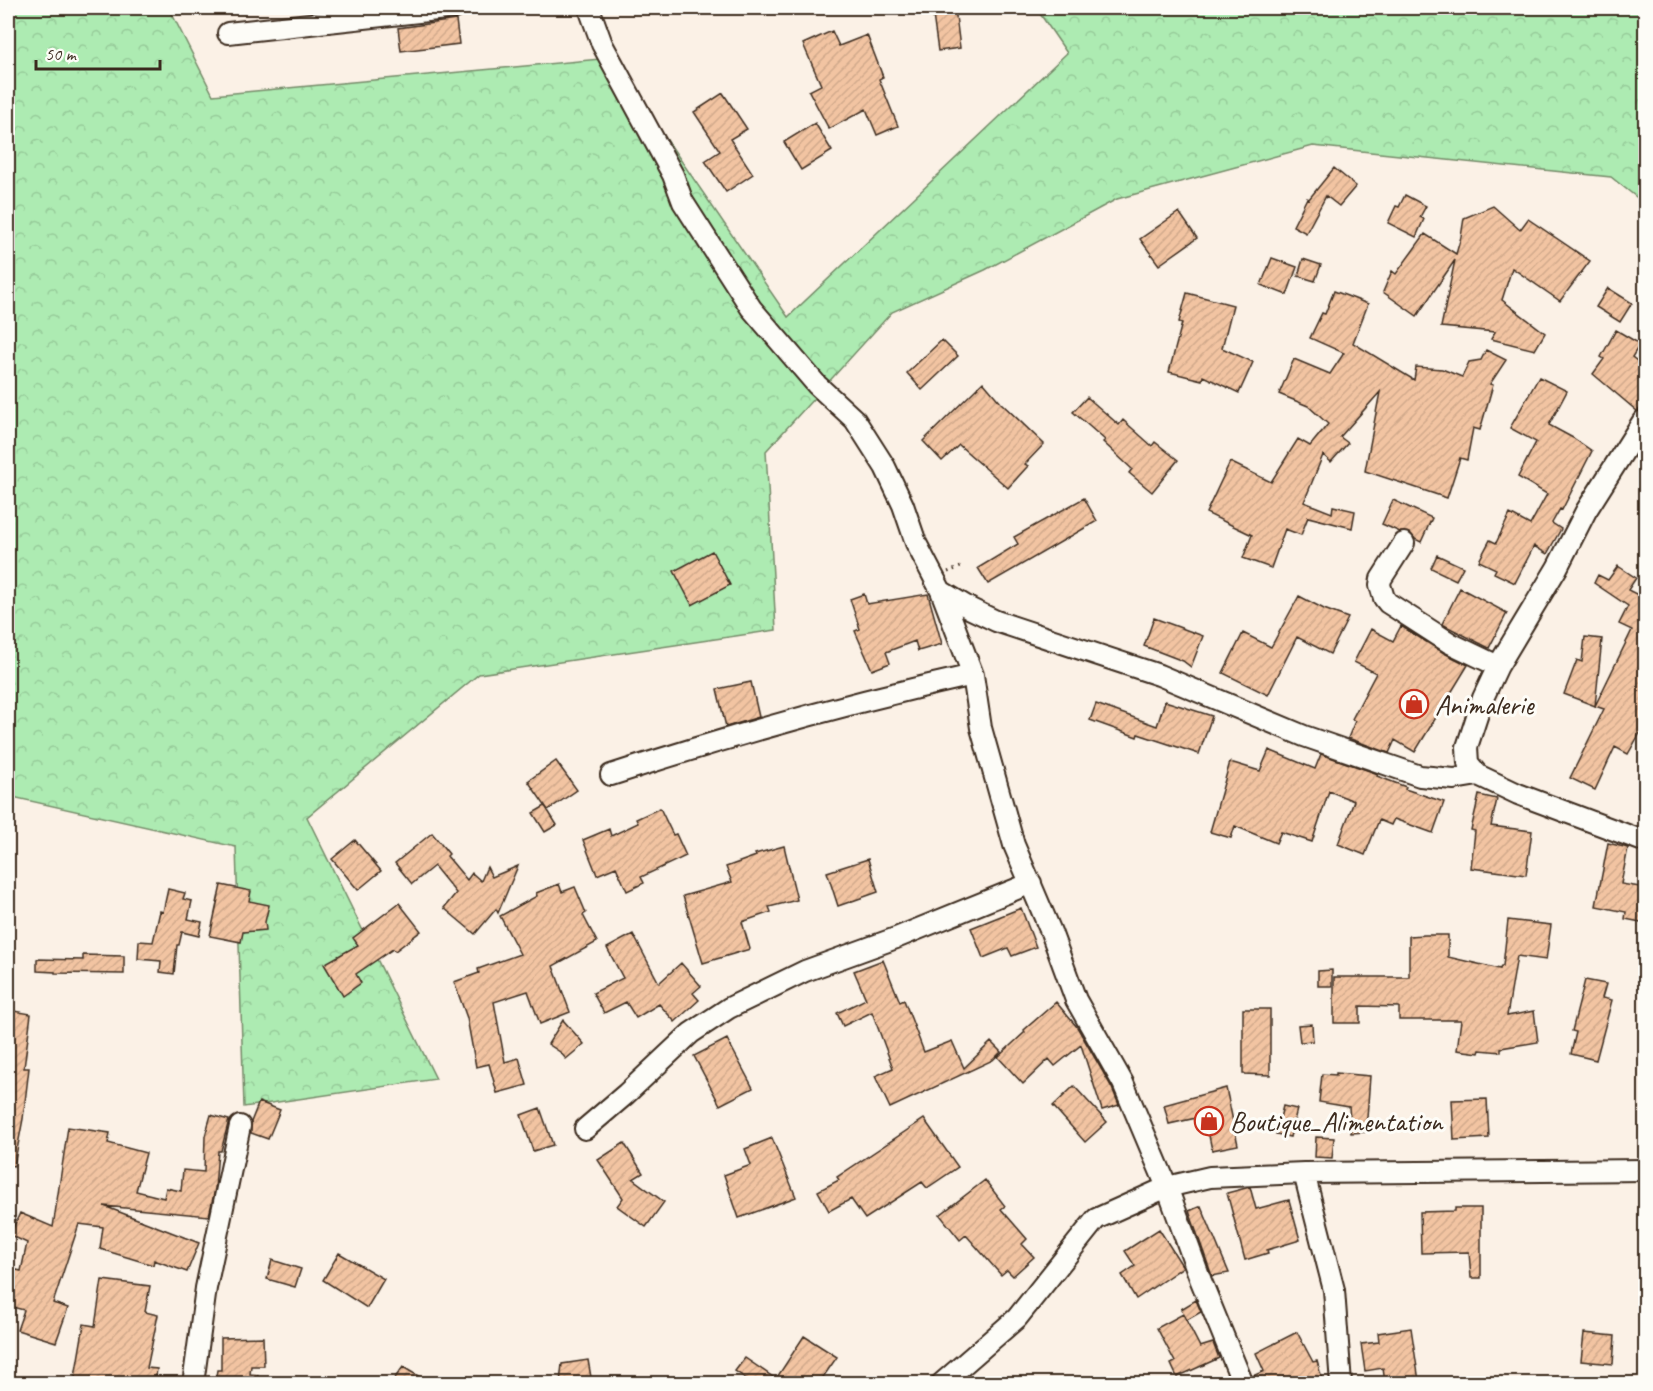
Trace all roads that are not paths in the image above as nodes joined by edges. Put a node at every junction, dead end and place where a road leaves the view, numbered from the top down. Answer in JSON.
{"nodes":[{"id":1,"x":455,"y":8,"type":"edge"},
{"id":2,"x":589,"y":8,"type":"edge"},
{"id":3,"x":228,"y":33,"type":"dead end"},
{"id":4,"x":1643,"y":421,"type":"dead end"},
{"id":5,"x":1404,"y":543,"type":"dead end"},
{"id":6,"x":941,"y":591,"type":"junction"},
{"id":7,"x":1498,"y":666,"type":"junction"},
{"id":8,"x":973,"y":675,"type":"junction"},
{"id":9,"x":612,"y":775,"type":"dead end"},
{"id":10,"x":1478,"y":775,"type":"junction"},
{"id":11,"x":1646,"y":842,"type":"edge"},
{"id":12,"x":1031,"y":883,"type":"junction"},
{"id":13,"x":240,"y":1126,"type":"dead end"},
{"id":14,"x":585,"y":1129,"type":"dead end"},
{"id":15,"x":1646,"y":1170,"type":"edge"},
{"id":16,"x":1304,"y":1173,"type":"junction"},
{"id":17,"x":1167,"y":1187,"type":"junction"},
{"id":18,"x":951,"y":1380,"type":"edge"},
{"id":19,"x":193,"y":1383,"type":"edge"},
{"id":20,"x":1243,"y":1383,"type":"edge"},
{"id":21,"x":1341,"y":1383,"type":"edge"}],
"edges":[{"from":1,"to":3,"type":"street"},
{"from":2,"to":6,"type":"street"},
{"from":4,"to":7,"type":"street"},
{"from":5,"to":7,"type":"street"},
{"from":6,"to":8,"type":"street"},
{"from":6,"to":10,"type":"street"},
{"from":7,"to":10,"type":"street"},
{"from":8,"to":9,"type":"street"},
{"from":8,"to":12,"type":"street"},
{"from":10,"to":11,"type":"street"},
{"from":12,"to":14,"type":"street"},
{"from":12,"to":17,"type":"street"},
{"from":13,"to":19,"type":"street"},
{"from":15,"to":16,"type":"street"},
{"from":16,"to":17,"type":"street"},
{"from":16,"to":21,"type":"street"},
{"from":17,"to":18,"type":"street"},
{"from":17,"to":20,"type":"street"}]}
